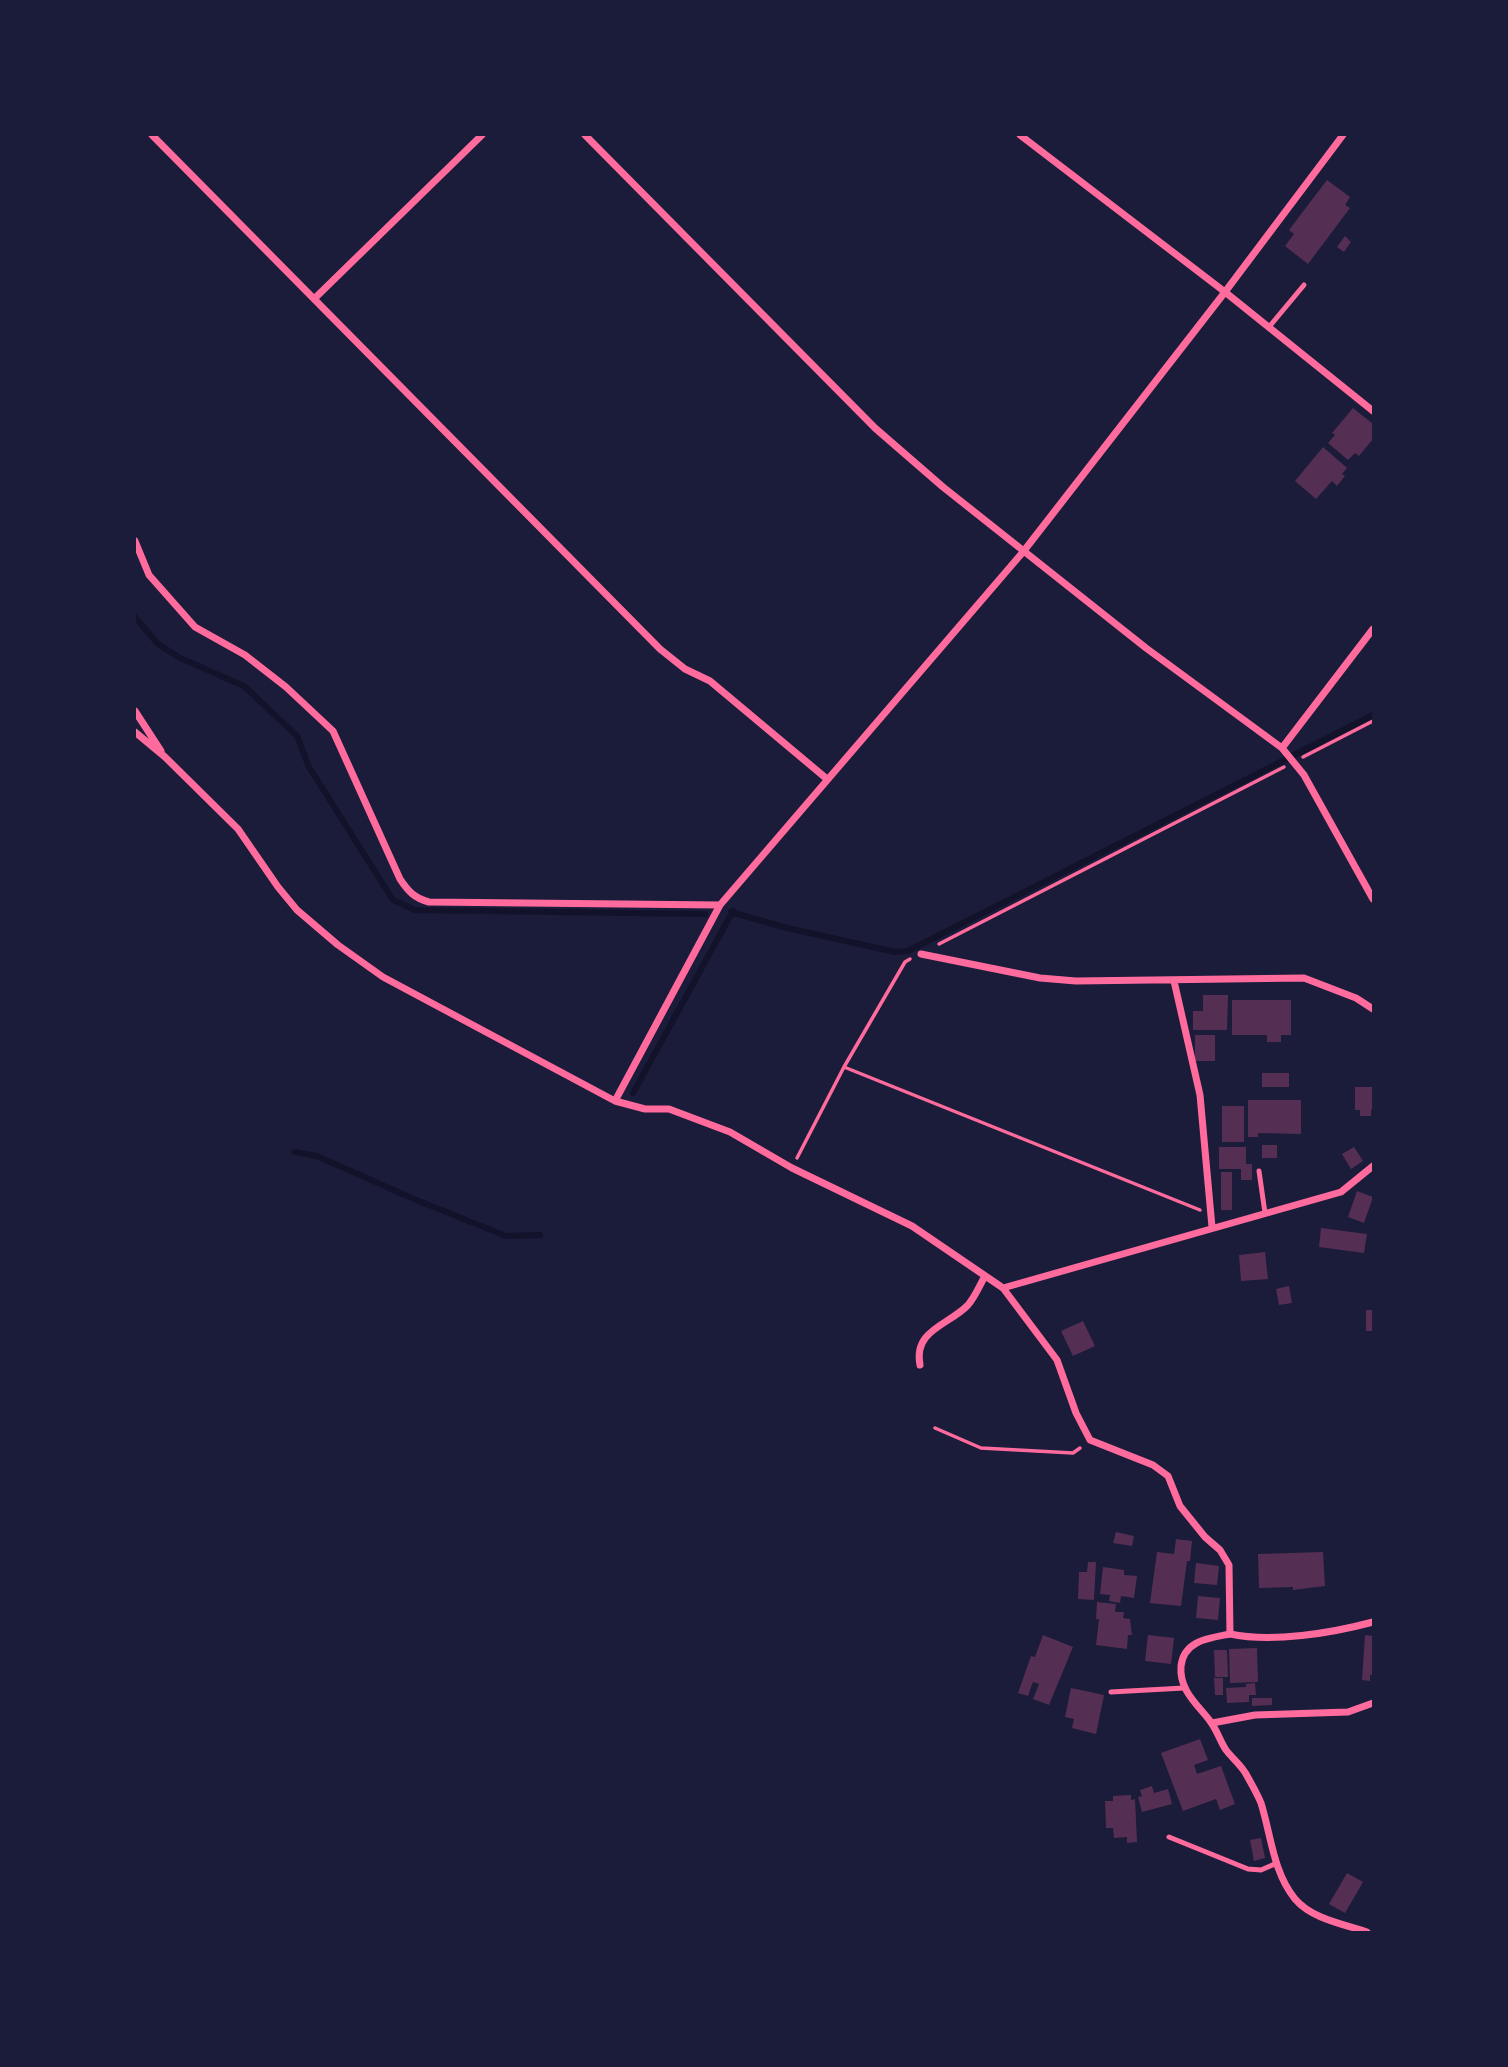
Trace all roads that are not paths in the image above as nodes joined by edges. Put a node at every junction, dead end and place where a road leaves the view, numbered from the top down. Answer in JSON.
{"nodes":[{"id":1,"x":152,"y":135,"type":"edge"},
{"id":2,"x":482,"y":135,"type":"edge"},
{"id":3,"x":585,"y":135,"type":"edge"},
{"id":4,"x":1020,"y":135,"type":"edge"},
{"id":5,"x":1343,"y":135,"type":"edge"},
{"id":6,"x":1304,"y":285,"type":"dead end"},
{"id":7,"x":1225,"y":292,"type":"junction"},
{"id":8,"x":314,"y":299,"type":"junction"},
{"id":9,"x":1269,"y":327,"type":"junction"},
{"id":10,"x":1373,"y":411,"type":"edge"},
{"id":11,"x":135,"y":541,"type":"edge"},
{"id":12,"x":1023,"y":552,"type":"junction"},
{"id":13,"x":1373,"y":629,"type":"edge"},
{"id":14,"x":135,"y":711,"type":"edge"},
{"id":15,"x":135,"y":732,"type":"edge"},
{"id":16,"x":1282,"y":748,"type":"junction"},
{"id":17,"x":165,"y":757,"type":"junction"},
{"id":18,"x":827,"y":779,"type":"junction"},
{"id":19,"x":1373,"y":899,"type":"edge"},
{"id":20,"x":720,"y":905,"type":"junction"},
{"id":21,"x":921,"y":954,"type":"road end"},
{"id":22,"x":1174,"y":981,"type":"junction"},
{"id":23,"x":1373,"y":1009,"type":"edge"},
{"id":24,"x":615,"y":1101,"type":"junction"},
{"id":25,"x":1373,"y":1166,"type":"edge"},
{"id":26,"x":1259,"y":1171,"type":"dead end"},
{"id":27,"x":1265,"y":1213,"type":"junction"},
{"id":28,"x":1212,"y":1227,"type":"junction"},
{"id":29,"x":985,"y":1276,"type":"junction"},
{"id":30,"x":1003,"y":1288,"type":"junction"},
{"id":31,"x":920,"y":1365,"type":"dead end"},
{"id":32,"x":1373,"y":1622,"type":"edge"},
{"id":33,"x":1230,"y":1634,"type":"junction"},
{"id":34,"x":1184,"y":1688,"type":"junction"},
{"id":35,"x":1111,"y":1692,"type":"dead end"},
{"id":36,"x":1373,"y":1703,"type":"edge"},
{"id":37,"x":1212,"y":1723,"type":"junction"},
{"id":38,"x":1170,"y":1837,"type":"dead end"},
{"id":39,"x":1277,"y":1863,"type":"junction"},
{"id":40,"x":1367,"y":1932,"type":"edge"}],
"edges":[{"from":1,"to":8,"type":"street"},
{"from":2,"to":8,"type":"street"},
{"from":3,"to":12,"type":"street"},
{"from":4,"to":7,"type":"street"},
{"from":5,"to":7,"type":"street"},
{"from":6,"to":9,"type":"lane"},
{"from":7,"to":9,"type":"street"},
{"from":7,"to":12,"type":"street"},
{"from":8,"to":18,"type":"street"},
{"from":9,"to":10,"type":"street"},
{"from":11,"to":20,"type":"street"},
{"from":12,"to":16,"type":"street"},
{"from":12,"to":18,"type":"street"},
{"from":13,"to":16,"type":"street"},
{"from":14,"to":17,"type":"street"},
{"from":15,"to":17,"type":"street"},
{"from":16,"to":19,"type":"street"},
{"from":17,"to":24,"type":"street"},
{"from":18,"to":20,"type":"street"},
{"from":20,"to":24,"type":"street"},
{"from":21,"to":22,"type":"street"},
{"from":22,"to":23,"type":"street"},
{"from":22,"to":28,"type":"street"},
{"from":24,"to":29,"type":"street"},
{"from":25,"to":27,"type":"street"},
{"from":26,"to":27,"type":"lane"},
{"from":27,"to":28,"type":"street"},
{"from":28,"to":30,"type":"street"},
{"from":29,"to":30,"type":"street"},
{"from":29,"to":31,"type":"street"},
{"from":30,"to":33,"type":"street"},
{"from":32,"to":33,"type":"street"},
{"from":33,"to":34,"type":"street"},
{"from":34,"to":35,"type":"lane"},
{"from":34,"to":37,"type":"street"},
{"from":36,"to":37,"type":"street"},
{"from":37,"to":39,"type":"street"},
{"from":38,"to":39,"type":"lane"},
{"from":39,"to":40,"type":"street"}]}
